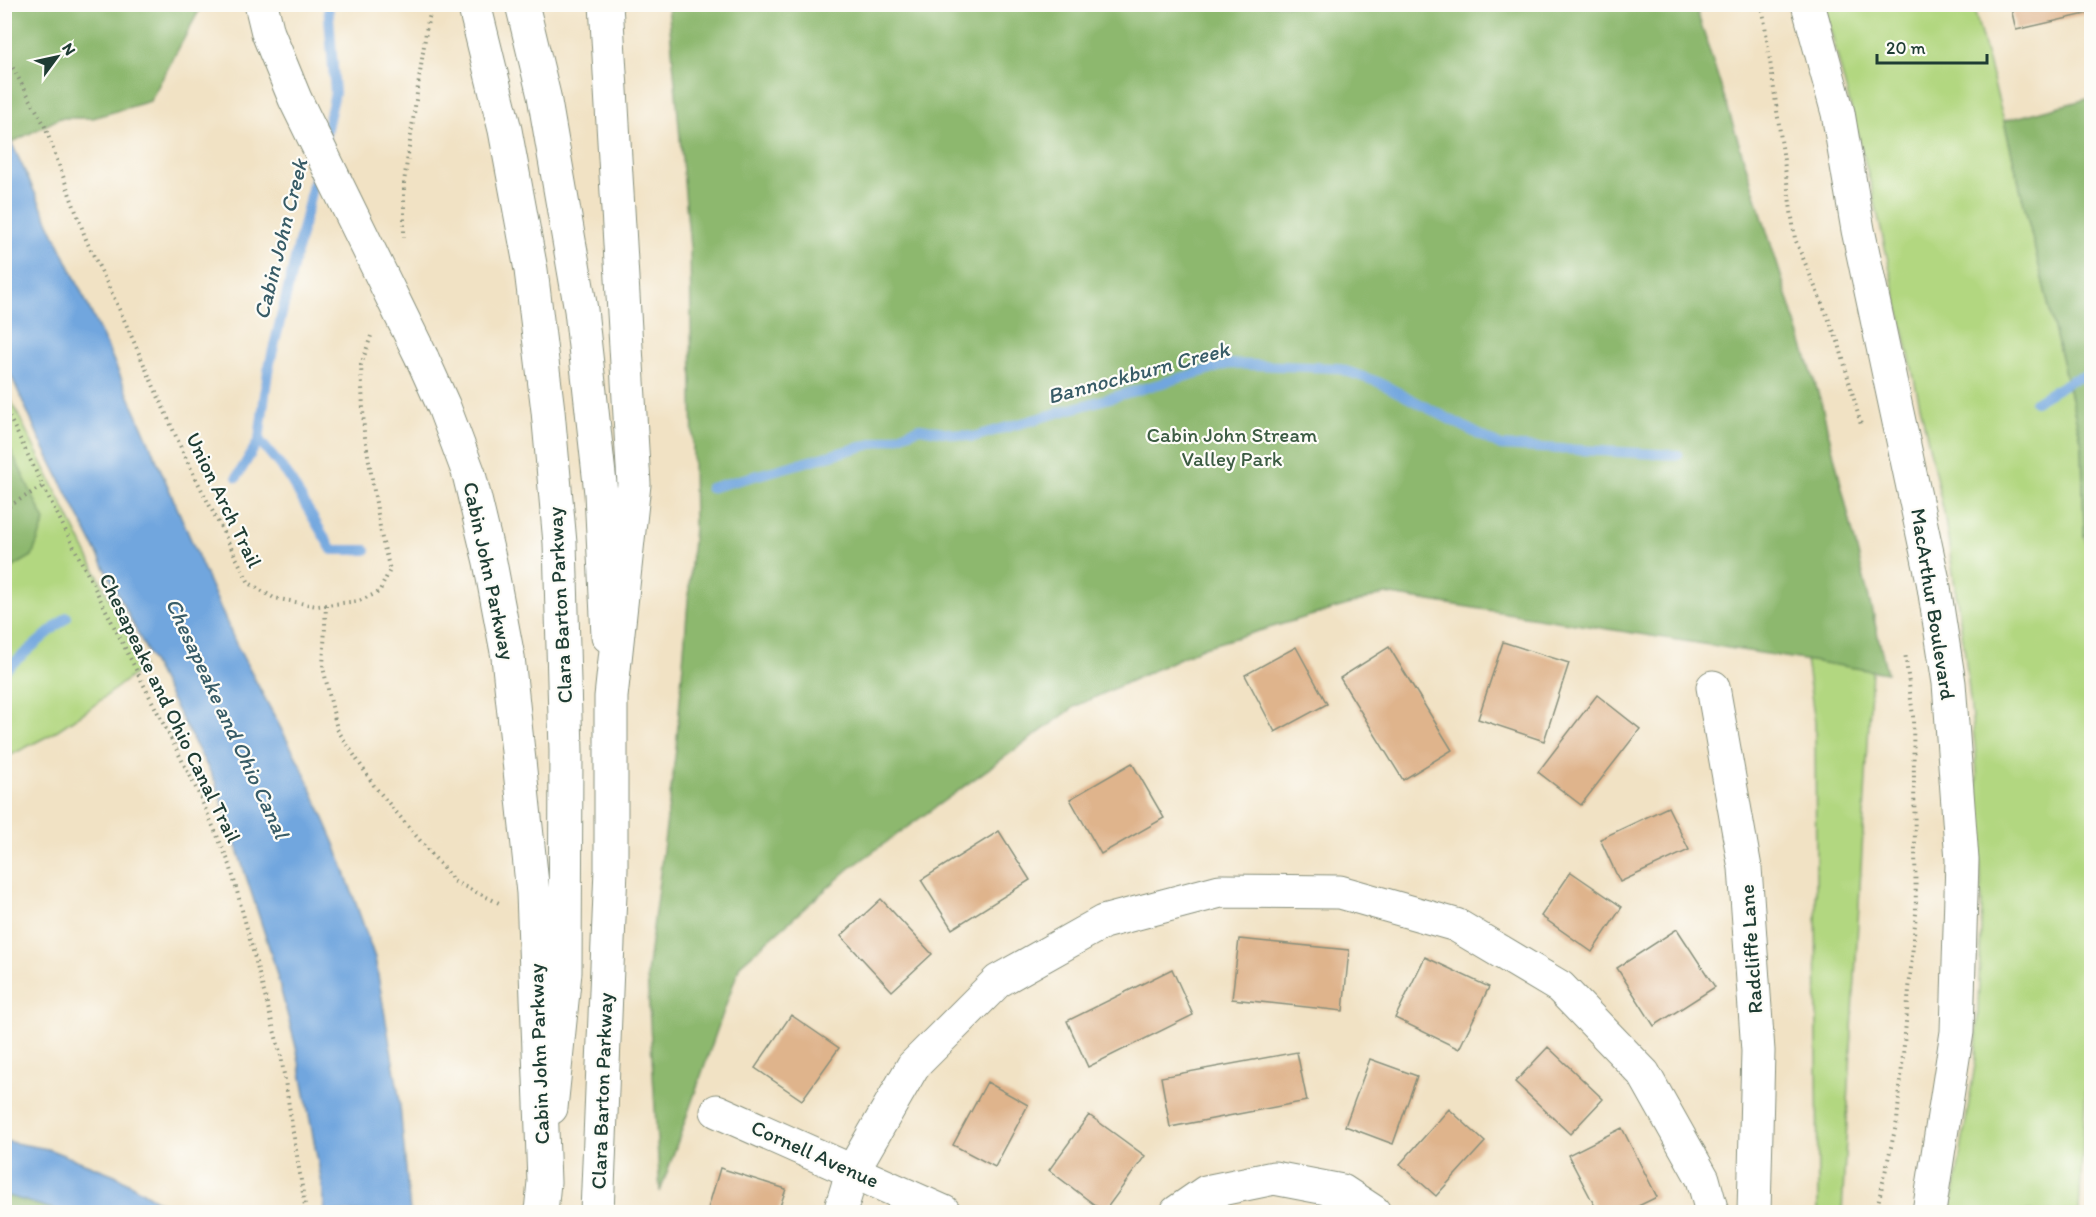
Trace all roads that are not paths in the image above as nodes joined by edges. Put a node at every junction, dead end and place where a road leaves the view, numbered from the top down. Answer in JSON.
{"nodes":[{"id":1,"x":261,"y":4,"type":"edge"},
{"id":2,"x":522,"y":4,"type":"edge"},
{"id":3,"x":606,"y":4,"type":"edge"},
{"id":4,"x":1808,"y":4,"type":"edge"},
{"id":5,"x":476,"y":12,"type":"edge"},
{"id":6,"x":1713,"y":687,"type":"dead end"},
{"id":7,"x":611,"y":697,"type":"junction"},
{"id":8,"x":717,"y":1111,"type":"dead end"},
{"id":9,"x":853,"y":1170,"type":"junction"},
{"id":10,"x":543,"y":1197,"type":"edge"},
{"id":11,"x":597,"y":1212,"type":"edge"},
{"id":12,"x":840,"y":1212,"type":"edge"},
{"id":13,"x":944,"y":1212,"type":"edge"},
{"id":14,"x":1177,"y":1212,"type":"edge"},
{"id":15,"x":1374,"y":1212,"type":"edge"},
{"id":16,"x":1712,"y":1212,"type":"edge"},
{"id":17,"x":1754,"y":1212,"type":"edge"},
{"id":18,"x":1929,"y":1212,"type":"edge"}],
"edges":[{"from":1,"to":10,"type":"main road","name":"Cabin John Parkway","bridge":true},
{"from":2,"to":7,"type":"main road","name":"Clara Barton Parkway"},
{"from":3,"to":7,"type":"main road"},
{"from":4,"to":18,"type":"main road","name":"MacArthur Boulevard"},
{"from":5,"to":10,"type":"main road","name":"Clara Barton Parkway"},
{"from":6,"to":17,"type":"main road","name":"Radcliffe Lane"},
{"from":7,"to":11,"type":"main road","name":"Clara Barton Parkway"},
{"from":8,"to":9,"type":"main road","name":"Cornell Avenue"},
{"from":9,"to":12,"type":"main road"},
{"from":9,"to":13,"type":"main road","name":"Cornell Avenue"},
{"from":9,"to":16,"type":"main road"},
{"from":14,"to":15,"type":"main road"}]}
